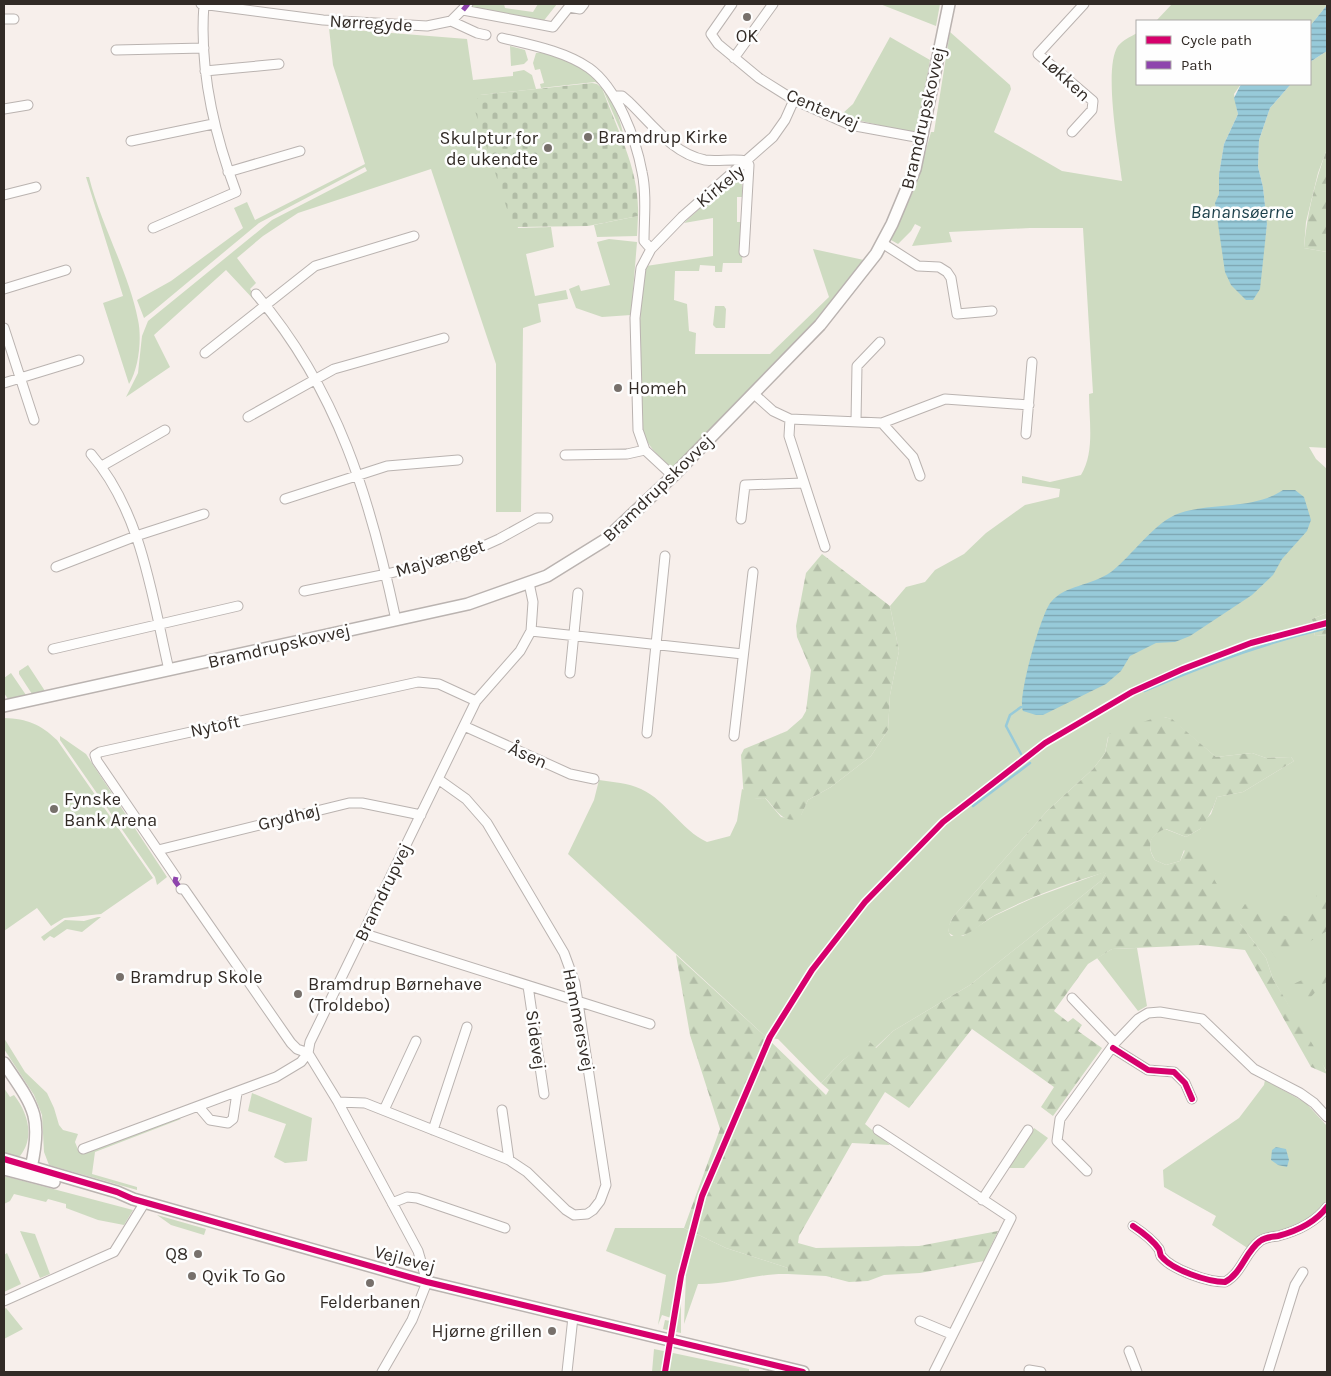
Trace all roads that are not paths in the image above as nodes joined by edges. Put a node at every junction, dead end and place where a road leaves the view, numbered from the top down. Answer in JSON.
{"nodes":[{"id":1,"x":203,"y":4,"type":"edge"},
{"id":2,"x":584,"y":4,"type":"edge"},
{"id":3,"x":732,"y":4,"type":"edge"},
{"id":4,"x":773,"y":4,"type":"edge"},
{"id":5,"x":949,"y":4,"type":"edge"},
{"id":6,"x":1084,"y":4,"type":"edge"},
{"id":7,"x":465,"y":7,"type":"edge"},
{"id":8,"x":14,"y":19,"type":"dead end"},
{"id":9,"x":4,"y":20,"type":"edge"},
{"id":10,"x":451,"y":21,"type":"junction"},
{"id":11,"x":486,"y":35,"type":"dead end"},
{"id":12,"x":502,"y":38,"type":"dead end"},
{"id":13,"x":204,"y":48,"type":"junction"},
{"id":14,"x":116,"y":50,"type":"dead end"},
{"id":15,"x":734,"y":58,"type":"junction"},
{"id":16,"x":279,"y":64,"type":"dead end"},
{"id":17,"x":205,"y":71,"type":"junction"},
{"id":18,"x":615,"y":96,"type":"junction"},
{"id":19,"x":794,"y":100,"type":"junction"},
{"id":20,"x":28,"y":105,"type":"dead end"},
{"id":21,"x":4,"y":109,"type":"edge"},
{"id":22,"x":213,"y":124,"type":"junction"},
{"id":23,"x":1072,"y":132,"type":"dead end"},
{"id":24,"x":921,"y":138,"type":"junction"},
{"id":25,"x":131,"y":141,"type":"dead end"},
{"id":26,"x":300,"y":150,"type":"dead end"},
{"id":27,"x":747,"y":161,"type":"junction"},
{"id":28,"x":228,"y":172,"type":"junction"},
{"id":29,"x":36,"y":187,"type":"dead end"},
{"id":30,"x":4,"y":195,"type":"edge"},
{"id":31,"x":153,"y":228,"type":"dead end"},
{"id":32,"x":414,"y":236,"type":"dead end"},
{"id":33,"x":882,"y":243,"type":"junction"},
{"id":34,"x":651,"y":249,"type":"junction"},
{"id":35,"x":744,"y":252,"type":"dead end"},
{"id":36,"x":66,"y":270,"type":"dead end"},
{"id":37,"x":4,"y":289,"type":"edge"},
{"id":38,"x":256,"y":294,"type":"dead end"},
{"id":39,"x":266,"y":306,"type":"junction"},
{"id":40,"x":992,"y":311,"type":"dead end"},
{"id":41,"x":4,"y":328,"type":"edge"},
{"id":42,"x":444,"y":338,"type":"dead end"},
{"id":43,"x":880,"y":342,"type":"dead end"},
{"id":44,"x":204,"y":353,"type":"dead end"},
{"id":45,"x":80,"y":360,"type":"dead end"},
{"id":46,"x":1032,"y":362,"type":"dead end"},
{"id":47,"x":19,"y":378,"type":"junction"},
{"id":48,"x":316,"y":379,"type":"junction"},
{"id":49,"x":4,"y":383,"type":"edge"},
{"id":50,"x":754,"y":394,"type":"junction"},
{"id":51,"x":1029,"y":405,"type":"junction"},
{"id":52,"x":248,"y":417,"type":"dead end"},
{"id":53,"x":790,"y":419,"type":"junction"},
{"id":54,"x":34,"y":420,"type":"dead end"},
{"id":55,"x":856,"y":421,"type":"junction"},
{"id":56,"x":882,"y":423,"type":"junction"},
{"id":57,"x":165,"y":430,"type":"dead end"},
{"id":58,"x":1026,"y":434,"type":"dead end"},
{"id":59,"x":646,"y":450,"type":"junction"},
{"id":60,"x":91,"y":454,"type":"dead end"},
{"id":61,"x":565,"y":454,"type":"dead end"},
{"id":62,"x":458,"y":460,"type":"dead end"},
{"id":63,"x":102,"y":466,"type":"junction"},
{"id":64,"x":358,"y":475,"type":"junction"},
{"id":65,"x":673,"y":476,"type":"junction"},
{"id":66,"x":920,"y":476,"type":"dead end"},
{"id":67,"x":803,"y":483,"type":"junction"},
{"id":68,"x":284,"y":499,"type":"dead end"},
{"id":69,"x":204,"y":514,"type":"dead end"},
{"id":70,"x":548,"y":518,"type":"dead end"},
{"id":71,"x":741,"y":519,"type":"dead end"},
{"id":72,"x":136,"y":536,"type":"junction"},
{"id":73,"x":825,"y":547,"type":"dead end"},
{"id":74,"x":665,"y":556,"type":"dead end"},
{"id":75,"x":56,"y":567,"type":"dead end"},
{"id":76,"x":752,"y":572,"type":"dead end"},
{"id":77,"x":387,"y":574,"type":"junction"},
{"id":78,"x":529,"y":583,"type":"junction"},
{"id":79,"x":304,"y":591,"type":"dead end"},
{"id":80,"x":578,"y":593,"type":"dead end"},
{"id":81,"x":238,"y":606,"type":"dead end"},
{"id":82,"x":396,"y":620,"type":"junction"},
{"id":83,"x":159,"y":625,"type":"junction"},
{"id":84,"x":531,"y":631,"type":"junction"},
{"id":85,"x":574,"y":635,"type":"junction"},
{"id":86,"x":656,"y":644,"type":"junction"},
{"id":87,"x":53,"y":649,"type":"dead end"},
{"id":88,"x":743,"y":654,"type":"junction"},
{"id":89,"x":169,"y":670,"type":"junction"},
{"id":90,"x":570,"y":673,"type":"dead end"},
{"id":91,"x":476,"y":701,"type":"junction"},
{"id":92,"x":4,"y":706,"type":"edge"},
{"id":93,"x":464,"y":726,"type":"junction"},
{"id":94,"x":647,"y":732,"type":"dead end"},
{"id":95,"x":734,"y":736,"type":"dead end"},
{"id":96,"x":438,"y":779,"type":"junction"},
{"id":97,"x":594,"y":779,"type":"dead end"},
{"id":98,"x":421,"y":815,"type":"junction"},
{"id":99,"x":158,"y":850,"type":"junction"},
{"id":100,"x":176,"y":877,"type":"dead end"},
{"id":101,"x":181,"y":888,"type":"dead end"},
{"id":102,"x":362,"y":933,"type":"junction"},
{"id":103,"x":528,"y":986,"type":"junction"},
{"id":104,"x":1072,"y":998,"type":"dead end"},
{"id":105,"x":580,"y":1002,"type":"junction"},
{"id":106,"x":650,"y":1024,"type":"dead end"},
{"id":107,"x":467,"y":1027,"type":"dead end"},
{"id":108,"x":416,"y":1041,"type":"dead end"},
{"id":109,"x":1114,"y":1045,"type":"junction"},
{"id":110,"x":308,"y":1053,"type":"junction"},
{"id":111,"x":4,"y":1062,"type":"edge"},
{"id":112,"x":237,"y":1093,"type":"junction"},
{"id":113,"x":544,"y":1094,"type":"dead end"},
{"id":114,"x":1192,"y":1098,"type":"dead end"},
{"id":115,"x":338,"y":1102,"type":"junction"},
{"id":116,"x":200,"y":1107,"type":"junction"},
{"id":117,"x":384,"y":1110,"type":"junction"},
{"id":118,"x":502,"y":1110,"type":"dead end"},
{"id":119,"x":1327,"y":1117,"type":"edge"},
{"id":120,"x":433,"y":1130,"type":"junction"},
{"id":121,"x":878,"y":1130,"type":"dead end"},
{"id":122,"x":1028,"y":1130,"type":"dead end"},
{"id":123,"x":83,"y":1149,"type":"dead end"},
{"id":124,"x":4,"y":1159,"type":"edge"},
{"id":125,"x":509,"y":1160,"type":"junction"},
{"id":126,"x":4,"y":1169,"type":"edge"},
{"id":127,"x":30,"y":1172,"type":"junction"},
{"id":128,"x":1087,"y":1172,"type":"dead end"},
{"id":129,"x":982,"y":1200,"type":"junction"},
{"id":130,"x":145,"y":1202,"type":"junction"},
{"id":131,"x":392,"y":1203,"type":"junction"},
{"id":132,"x":1327,"y":1207,"type":"edge"},
{"id":133,"x":1133,"y":1226,"type":"dead end"},
{"id":134,"x":505,"y":1228,"type":"dead end"},
{"id":135,"x":1303,"y":1272,"type":"dead end"},
{"id":136,"x":428,"y":1282,"type":"junction"},
{"id":137,"x":4,"y":1302,"type":"edge"},
{"id":138,"x":573,"y":1317,"type":"junction"},
{"id":139,"x":920,"y":1321,"type":"dead end"},
{"id":140,"x":951,"y":1334,"type":"junction"},
{"id":141,"x":1129,"y":1351,"type":"dead end"},
{"id":142,"x":1029,"y":1370,"type":"dead end"},
{"id":143,"x":382,"y":1372,"type":"edge"},
{"id":144,"x":567,"y":1372,"type":"edge"},
{"id":145,"x":803,"y":1372,"type":"edge"},
{"id":146,"x":934,"y":1372,"type":"edge"},
{"id":147,"x":1041,"y":1372,"type":"edge"},
{"id":148,"x":1137,"y":1372,"type":"edge"},
{"id":149,"x":1268,"y":1372,"type":"edge"}],
"edges":[{"from":1,"to":10,"type":"street","name":"Nørregyde"},
{"from":1,"to":13,"type":"street"},
{"from":2,"to":7,"type":"street"},
{"from":3,"to":15,"type":"street","name":"Centervej"},
{"from":4,"to":15,"type":"street"},
{"from":5,"to":24,"type":"street","name":"Bramdrupskovvej"},
{"from":6,"to":23,"type":"street","name":"Løkken"},
{"from":7,"to":10,"type":"street"},
{"from":8,"to":9,"type":"street"},
{"from":10,"to":11,"type":"street"},
{"from":12,"to":18,"type":"street"},
{"from":13,"to":14,"type":"street"},
{"from":13,"to":17,"type":"street"},
{"from":15,"to":19,"type":"street","name":"Centervej"},
{"from":16,"to":17,"type":"street"},
{"from":17,"to":22,"type":"street"},
{"from":18,"to":27,"type":"street"},
{"from":18,"to":34,"type":"street"},
{"from":19,"to":24,"type":"street","name":"Centervej"},
{"from":19,"to":27,"type":"street"},
{"from":20,"to":21,"type":"street"},
{"from":22,"to":25,"type":"street"},
{"from":22,"to":28,"type":"street"},
{"from":24,"to":33,"type":"street","name":"Bramdrupskovvej"},
{"from":26,"to":28,"type":"street"},
{"from":27,"to":34,"type":"street","name":"Kirkely"},
{"from":27,"to":35,"type":"street","name":"Kirkely"},
{"from":28,"to":31,"type":"street"},
{"from":29,"to":30,"type":"street"},
{"from":32,"to":39,"type":"street"},
{"from":33,"to":40,"type":"street"},
{"from":33,"to":50,"type":"street","name":"Bramdrupskovvej"},
{"from":34,"to":59,"type":"street","name":"Kirkely"},
{"from":36,"to":37,"type":"street"},
{"from":38,"to":39,"type":"street","name":"Majvænget"},
{"from":39,"to":44,"type":"street"},
{"from":39,"to":48,"type":"street","name":"Majvænget"},
{"from":41,"to":47,"type":"street"},
{"from":42,"to":48,"type":"street"},
{"from":43,"to":55,"type":"street"},
{"from":45,"to":47,"type":"street"},
{"from":46,"to":51,"type":"street"},
{"from":47,"to":49,"type":"street"},
{"from":47,"to":54,"type":"street"},
{"from":48,"to":52,"type":"street"},
{"from":48,"to":64,"type":"street","name":"Majvænget"},
{"from":50,"to":53,"type":"street"},
{"from":50,"to":65,"type":"street","name":"Bramdrupskovvej"},
{"from":51,"to":56,"type":"street"},
{"from":51,"to":58,"type":"street"},
{"from":53,"to":55,"type":"street"},
{"from":53,"to":67,"type":"street"},
{"from":55,"to":56,"type":"street"},
{"from":56,"to":66,"type":"street"},
{"from":57,"to":63,"type":"street"},
{"from":59,"to":61,"type":"street"},
{"from":59,"to":65,"type":"street","name":"Kirkely"},
{"from":60,"to":63,"type":"street"},
{"from":62,"to":64,"type":"street"},
{"from":63,"to":72,"type":"street"},
{"from":64,"to":68,"type":"street"},
{"from":64,"to":77,"type":"street","name":"Majvænget"},
{"from":65,"to":78,"type":"street","name":"Bramdrupskovvej"},
{"from":67,"to":71,"type":"street"},
{"from":67,"to":73,"type":"street"},
{"from":69,"to":72,"type":"street"},
{"from":70,"to":77,"type":"street","name":"Majvænget"},
{"from":72,"to":75,"type":"street"},
{"from":72,"to":83,"type":"street"},
{"from":74,"to":86,"type":"street"},
{"from":76,"to":88,"type":"street"},
{"from":77,"to":79,"type":"street","name":"Majvænget"},
{"from":77,"to":82,"type":"street","name":"Majvænget"},
{"from":78,"to":82,"type":"street","name":"Bramdrupskovvej"},
{"from":78,"to":84,"type":"street","name":"Bramdrupvej"},
{"from":80,"to":85,"type":"street"},
{"from":81,"to":83,"type":"street"},
{"from":82,"to":89,"type":"street","name":"Bramdrupskovvej"},
{"from":83,"to":87,"type":"street"},
{"from":83,"to":89,"type":"street"},
{"from":84,"to":85,"type":"street"},
{"from":84,"to":91,"type":"street","name":"Bramdrupvej"},
{"from":85,"to":86,"type":"street"},
{"from":85,"to":90,"type":"street"},
{"from":86,"to":88,"type":"street"},
{"from":86,"to":94,"type":"street"},
{"from":88,"to":95,"type":"street"},
{"from":89,"to":92,"type":"street","name":"Bramdrupskovvej"},
{"from":91,"to":93,"type":"street","name":"Bramdrupvej"},
{"from":91,"to":99,"type":"street","name":"Nytoft"},
{"from":93,"to":96,"type":"street","name":"Bramdrupvej"},
{"from":93,"to":97,"type":"street","name":"Åsen"},
{"from":96,"to":98,"type":"street","name":"Bramdrupvej"},
{"from":96,"to":105,"type":"street","name":"Hammersvej"},
{"from":98,"to":99,"type":"street","name":"Grydhøj"},
{"from":98,"to":102,"type":"street","name":"Bramdrupvej"},
{"from":99,"to":100,"type":"street","name":"Nytoft"},
{"from":101,"to":110,"type":"street"},
{"from":102,"to":103,"type":"street"},
{"from":102,"to":110,"type":"street","name":"Bramdrupvej"},
{"from":103,"to":105,"type":"street"},
{"from":103,"to":113,"type":"street","name":"Sidevej"},
{"from":104,"to":109,"type":"street"},
{"from":105,"to":106,"type":"street"},
{"from":105,"to":125,"type":"street","name":"Hammersvej"},
{"from":107,"to":120,"type":"street"},
{"from":108,"to":117,"type":"street"},
{"from":109,"to":114,"type":"street"},
{"from":109,"to":119,"type":"street"},
{"from":109,"to":128,"type":"street"},
{"from":110,"to":112,"type":"street"},
{"from":110,"to":115,"type":"street"},
{"from":111,"to":127,"type":"street"},
{"from":112,"to":116,"type":"street"},
{"from":112,"to":116,"type":"street"},
{"from":115,"to":117,"type":"street"},
{"from":115,"to":131,"type":"street"},
{"from":116,"to":123,"type":"street"},
{"from":117,"to":120,"type":"street"},
{"from":118,"to":125,"type":"street"},
{"from":120,"to":125,"type":"street"},
{"from":121,"to":129,"type":"street"},
{"from":122,"to":129,"type":"street"},
{"from":124,"to":127,"type":"street","name":"Vejlevej"},
{"from":126,"to":127,"type":"street","name":"Vejlevej"},
{"from":127,"to":130,"type":"street","name":"Vejlevej"},
{"from":129,"to":140,"type":"street"},
{"from":130,"to":136,"type":"street","name":"Vejlevej"},
{"from":130,"to":137,"type":"street"},
{"from":131,"to":134,"type":"street"},
{"from":131,"to":136,"type":"street"},
{"from":132,"to":133,"type":"street"},
{"from":135,"to":149,"type":"street"},
{"from":136,"to":138,"type":"street","name":"Vejlevej"},
{"from":136,"to":143,"type":"street"},
{"from":138,"to":144,"type":"street"},
{"from":138,"to":145,"type":"street","name":"Vejlevej"},
{"from":139,"to":140,"type":"street"},
{"from":140,"to":146,"type":"street"},
{"from":141,"to":148,"type":"street"},
{"from":142,"to":147,"type":"street"}]}
